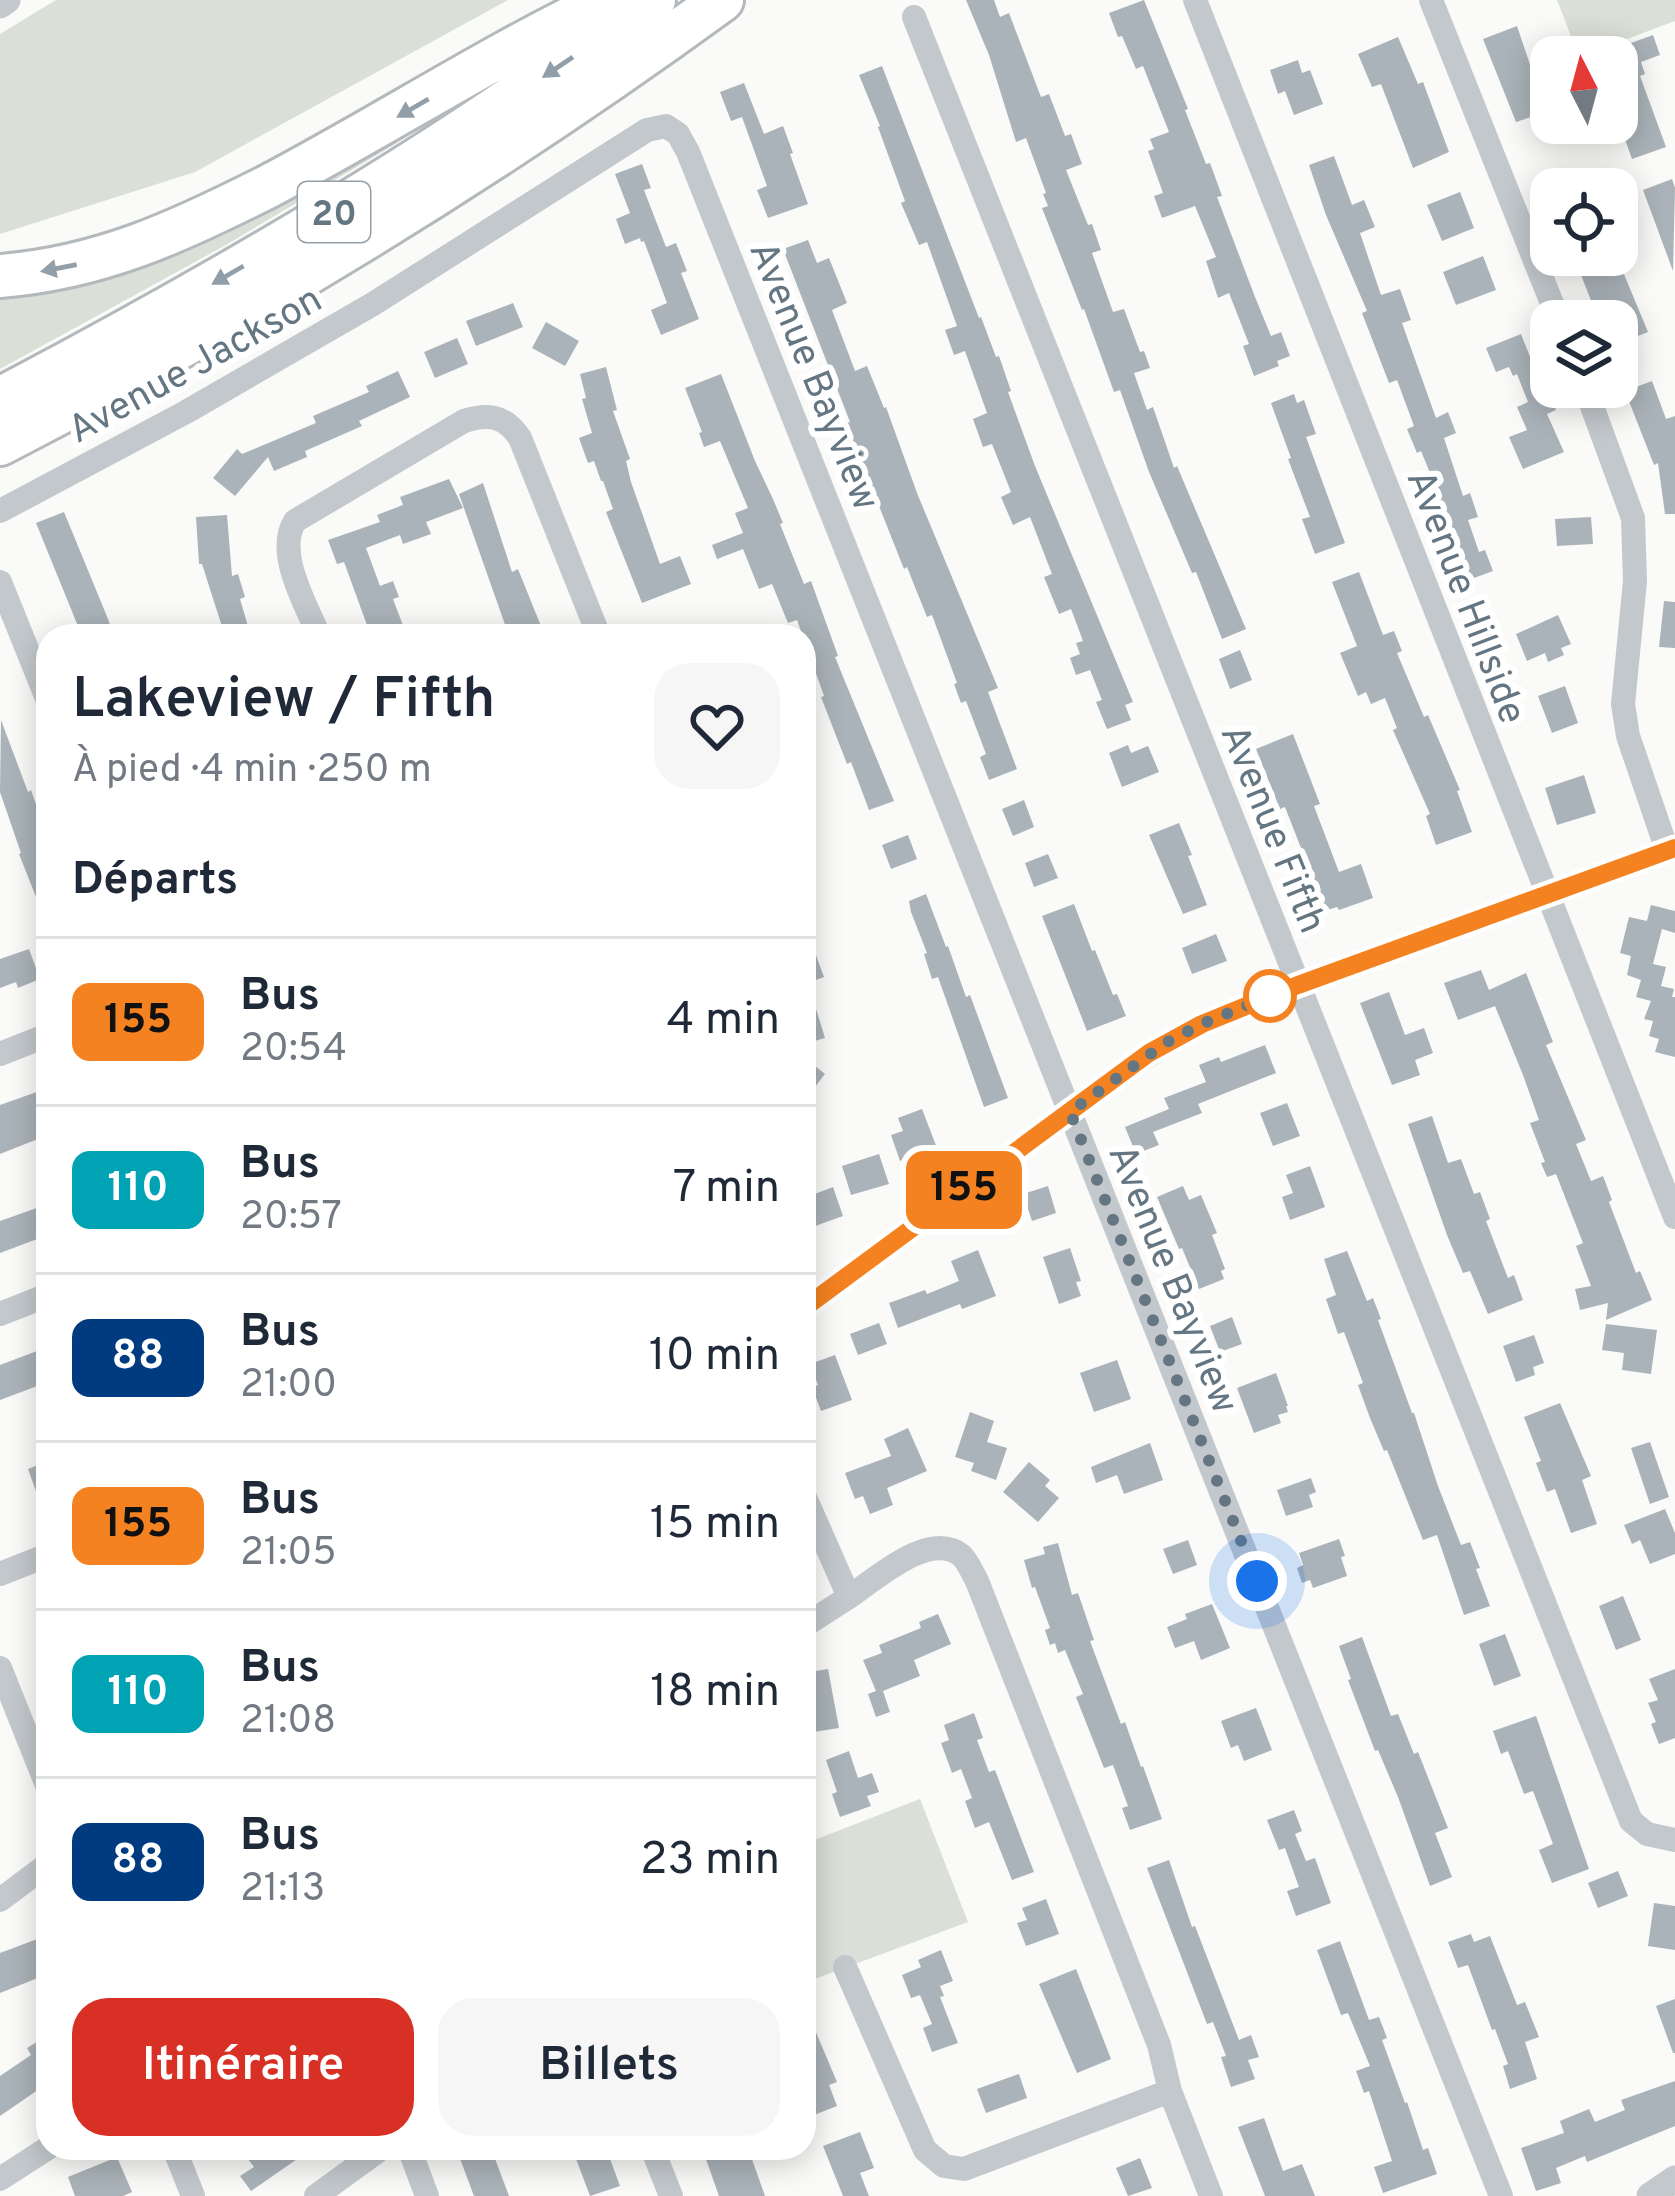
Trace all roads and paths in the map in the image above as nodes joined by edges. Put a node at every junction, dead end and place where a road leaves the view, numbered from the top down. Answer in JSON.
{"nodes":[{"id":1,"x":608,"y":0,"type":"edge"},
{"id":2,"x":654,"y":0,"type":"edge"},
{"id":3,"x":722,"y":0,"type":"edge"},
{"id":4,"x":1195,"y":0,"type":"edge"},
{"id":5,"x":1431,"y":0,"type":"edge"},
{"id":6,"x":914,"y":17,"type":"dead end"},
{"id":7,"x":666,"y":126,"type":"joint"},
{"id":8,"x":0,"y":276,"type":"edge"},
{"id":9,"x":1551,"y":300,"type":"edge"},
{"id":10,"x":0,"y":399,"type":"edge"},
{"id":11,"x":1594,"y":408,"type":"edge"},
{"id":12,"x":0,"y":444,"type":"edge"},
{"id":13,"x":0,"y":511,"type":"edge"},
{"id":14,"x":0,"y":582,"type":"edge"},
{"id":15,"x":314,"y":624,"type":"edge"},
{"id":16,"x":594,"y":624,"type":"edge"},
{"id":17,"x":36,"y":671,"type":"edge"},
{"id":18,"x":1671,"y":849,"type":"edge"},
{"id":19,"x":1548,"y":894,"type":"junction"},
{"id":20,"x":1298,"y":985,"type":"junction"},
{"id":21,"x":36,"y":1040,"type":"edge"},
{"id":22,"x":0,"y":1054,"type":"edge"},
{"id":23,"x":1070,"y":1112,"type":"junction"},
{"id":24,"x":1675,"y":1217,"type":"edge"},
{"id":25,"x":36,"y":1299,"type":"edge"},
{"id":26,"x":816,"y":1299,"type":"edge"},
{"id":27,"x":0,"y":1314,"type":"edge"},
{"id":28,"x":816,"y":1522,"type":"edge"},
{"id":29,"x":36,"y":1560,"type":"edge"},
{"id":30,"x":0,"y":1574,"type":"edge"},
{"id":31,"x":849,"y":1597,"type":"junction"},
{"id":32,"x":816,"y":1618,"type":"edge"},
{"id":33,"x":0,"y":1668,"type":"edge"},
{"id":34,"x":36,"y":1758,"type":"edge"},
{"id":35,"x":1675,"y":1840,"type":"edge"},
{"id":36,"x":36,"y":1873,"type":"edge"},
{"id":37,"x":0,"y":1900,"type":"edge"},
{"id":38,"x":844,"y":1967,"type":"dead end"},
{"id":39,"x":1171,"y":2091,"type":"junction"},
{"id":40,"x":36,"y":2156,"type":"edge"},
{"id":41,"x":179,"y":2160,"type":"edge"},
{"id":42,"x":366,"y":2160,"type":"edge"},
{"id":43,"x":414,"y":2160,"type":"edge"},
{"id":44,"x":656,"y":2160,"type":"edge"},
{"id":45,"x":0,"y":2179,"type":"edge"},
{"id":46,"x":1675,"y":2180,"type":"edge"},
{"id":47,"x":193,"y":2196,"type":"edge"},
{"id":48,"x":316,"y":2196,"type":"edge"},
{"id":49,"x":427,"y":2196,"type":"edge"},
{"id":50,"x":670,"y":2196,"type":"edge"},
{"id":51,"x":1211,"y":2196,"type":"edge"},
{"id":52,"x":1502,"y":2196,"type":"edge"},
{"id":53,"x":1650,"y":2196,"type":"edge"}],
"edges":[{"from":1,"to":8,"type":"highway","one_way":true},
{"from":2,"to":10,"type":"highway","number":"20","one_way":true},
{"from":3,"to":12,"type":"highway","number":"20"},
{"from":4,"to":19,"type":"street","name":"Avenue Hillside"},
{"from":5,"to":9,"type":"street"},
{"from":6,"to":20,"type":"street","name":"Avenue Fifth"},
{"from":7,"to":13,"type":"street","name":"Avenue Jackson"},
{"from":7,"to":23,"type":"street","name":"Avenue Bayview"},
{"from":11,"to":18,"type":"street"},
{"from":14,"to":17,"type":"street"},
{"from":15,"to":16,"type":"street"},
{"from":18,"to":19,"type":"street"},
{"from":19,"to":20,"type":"street"},
{"from":19,"to":24,"type":"street","name":"Avenue Hillside"},
{"from":20,"to":23,"type":"street"},
{"from":20,"to":35,"type":"street","name":"Avenue Fifth"},
{"from":21,"to":22,"type":"street"},
{"from":23,"to":26,"type":"street"},
{"from":23,"to":52,"type":"street","name":"Avenue Bayview"},
{"from":25,"to":27,"type":"street"},
{"from":28,"to":31,"type":"street"},
{"from":29,"to":30,"type":"street"},
{"from":31,"to":32,"type":"street"},
{"from":31,"to":39,"type":"street"},
{"from":33,"to":34,"type":"street"},
{"from":36,"to":37,"type":"street"},
{"from":38,"to":39,"type":"street"},
{"from":39,"to":51,"type":"street"},
{"from":40,"to":45,"type":"street"},
{"from":41,"to":47,"type":"street"},
{"from":42,"to":48,"type":"street"},
{"from":43,"to":49,"type":"street"},
{"from":44,"to":50,"type":"street"},
{"from":46,"to":53,"type":"street"}]}
